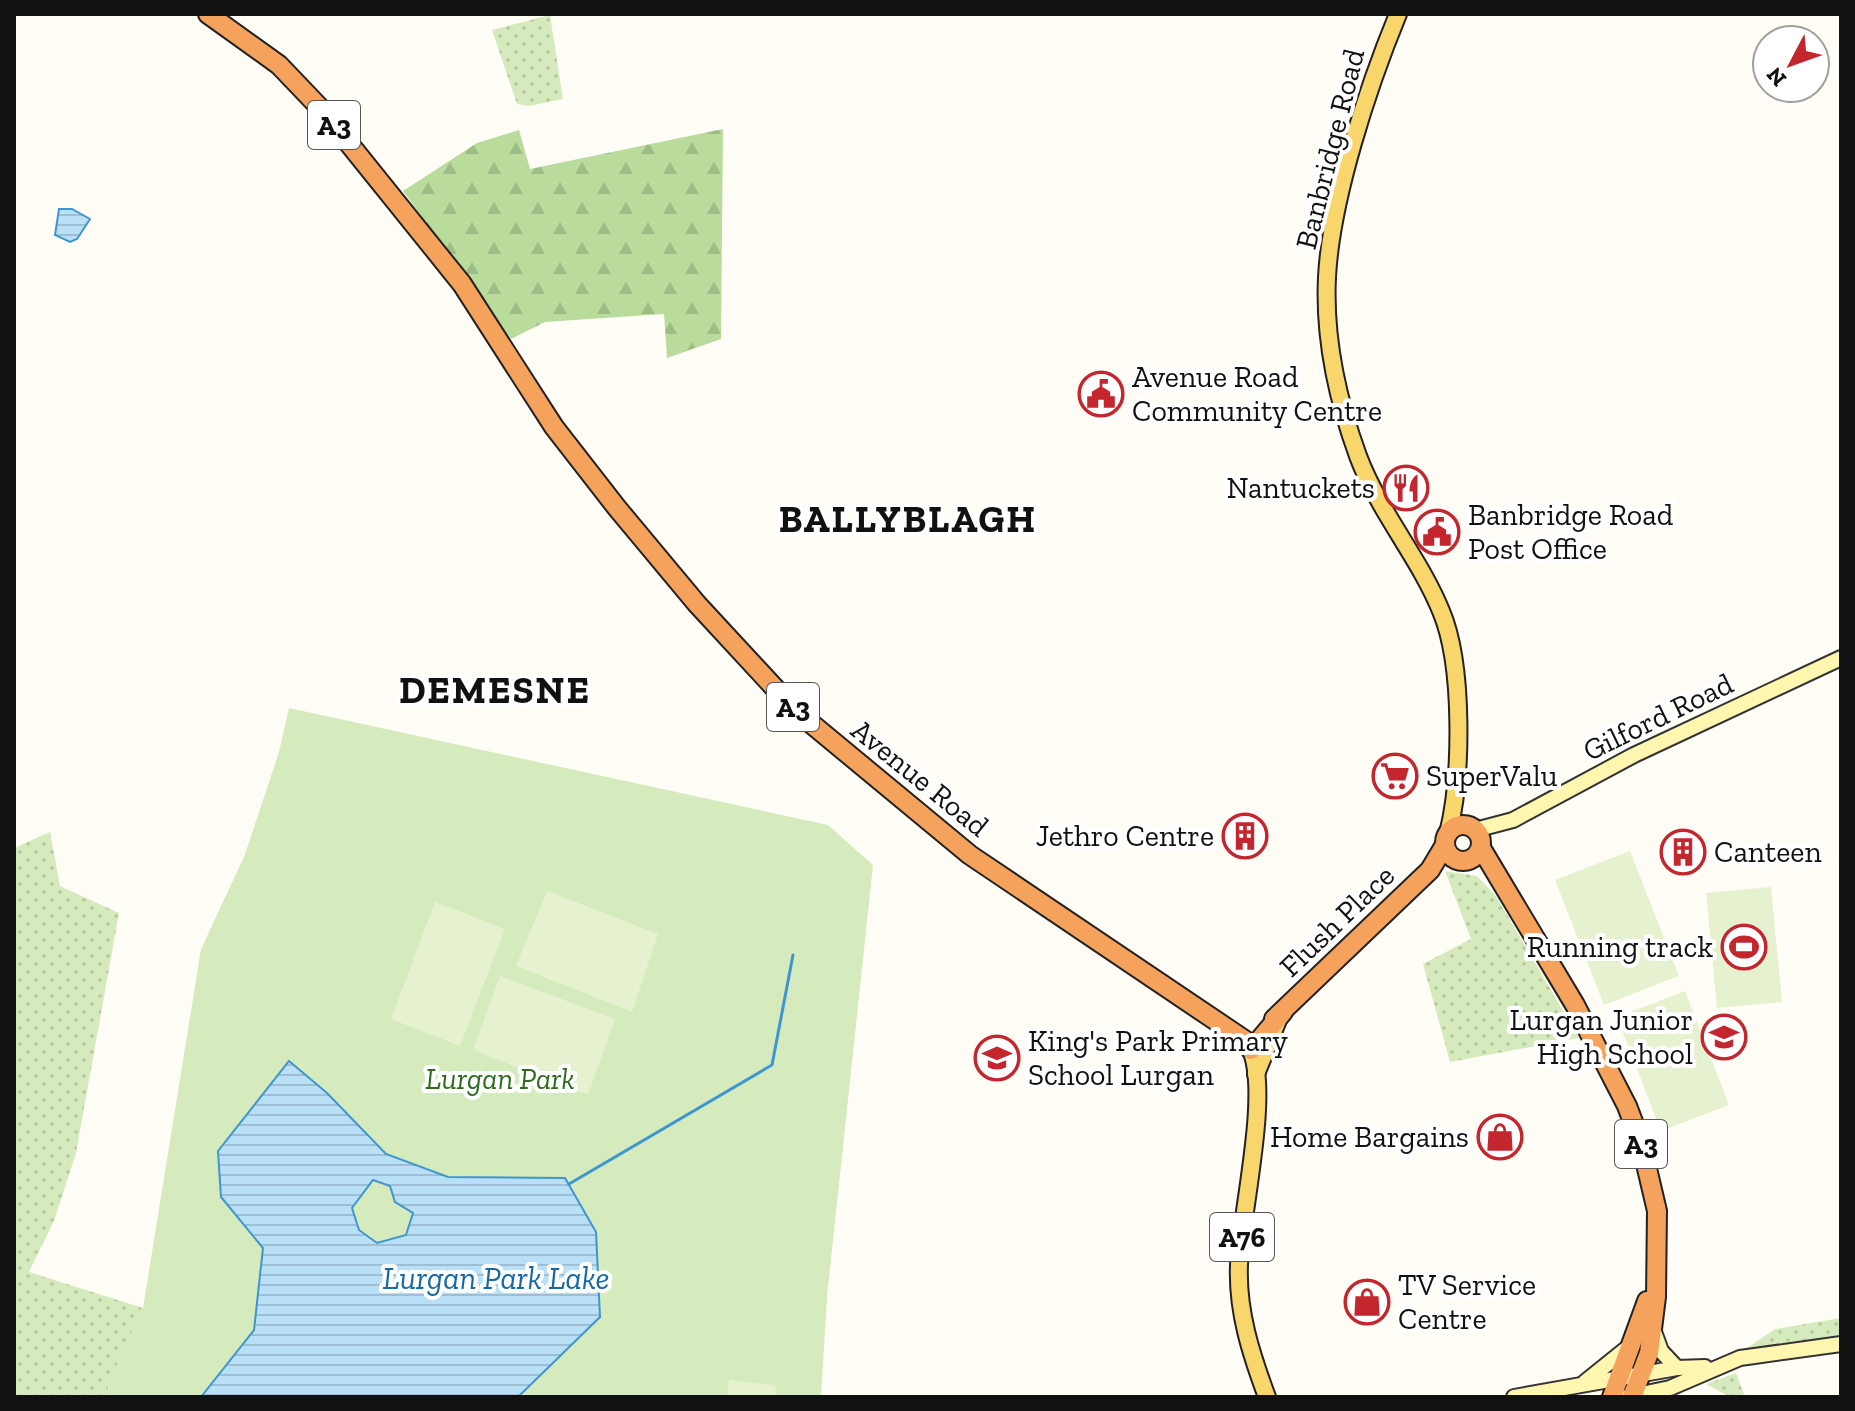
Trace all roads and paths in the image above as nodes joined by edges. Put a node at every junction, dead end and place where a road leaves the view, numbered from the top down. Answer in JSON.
{"nodes":[{"id":1,"x":1398,"y":14,"type":"edge"},
{"id":2,"x":214,"y":16,"type":"edge"},
{"id":3,"x":1841,"y":658,"type":"edge"},
{"id":4,"x":1465,"y":843,"type":"junction"},
{"id":5,"x":1281,"y":1015,"type":"junction"},
{"id":6,"x":1248,"y":1045,"type":"junction"},
{"id":7,"x":1256,"y":1074,"type":"junction"},
{"id":8,"x":1655,"y":1272,"type":"junction"},
{"id":9,"x":1656,"y":1297,"type":"junction"},
{"id":10,"x":1653,"y":1328,"type":"junction"},
{"id":11,"x":1635,"y":1342,"type":"junction"},
{"id":12,"x":1841,"y":1344,"type":"edge"},
{"id":13,"x":1677,"y":1368,"type":"junction"},
{"id":14,"x":1708,"y":1369,"type":"junction"},
{"id":15,"x":1581,"y":1385,"type":"junction"},
{"id":16,"x":1627,"y":1389,"type":"edge"},
{"id":17,"x":1664,"y":1392,"type":"edge"},
{"id":18,"x":1267,"y":1397,"type":"edge"},
{"id":19,"x":1520,"y":1397,"type":"edge"},
{"id":20,"x":1543,"y":1397,"type":"edge"}],
"edges":[{"from":1,"to":4,"type":"main road","name":"Banbridge Road"},
{"from":2,"to":6,"type":"highway","name":"Avenue Road","number":"A3"},
{"from":3,"to":4,"type":"street","name":"Gilford Road"},
{"from":4,"to":5,"type":"highway","name":"Flush Place"},
{"from":4,"to":8,"type":"highway","number":"A3"},
{"from":5,"to":6,"type":"highway","name":"Flush Place"},
{"from":5,"to":7,"type":"main road"},
{"from":6,"to":7,"type":"main road","number":"A76"},
{"from":7,"to":18,"type":"main road","number":"A76"},
{"from":8,"to":9,"type":"highway","number":"A3"},
{"from":8,"to":11,"type":"highway","number":"A3"},
{"from":9,"to":10,"type":"highway","number":"A3"},
{"from":9,"to":16,"type":"highway"},
{"from":10,"to":13,"type":"street"},
{"from":10,"to":16,"type":"highway","number":"A3"},
{"from":11,"to":15,"type":"street"},
{"from":11,"to":16,"type":"highway","number":"A3"},
{"from":12,"to":14,"type":"street"},
{"from":13,"to":14,"type":"street"},
{"from":13,"to":16,"type":"street"},
{"from":14,"to":16,"type":"street"},
{"from":14,"to":17,"type":"street"},
{"from":15,"to":16,"type":"street"},
{"from":15,"to":19,"type":"street"},
{"from":16,"to":17,"type":"street"},
{"from":16,"to":20,"type":"street"}]}
